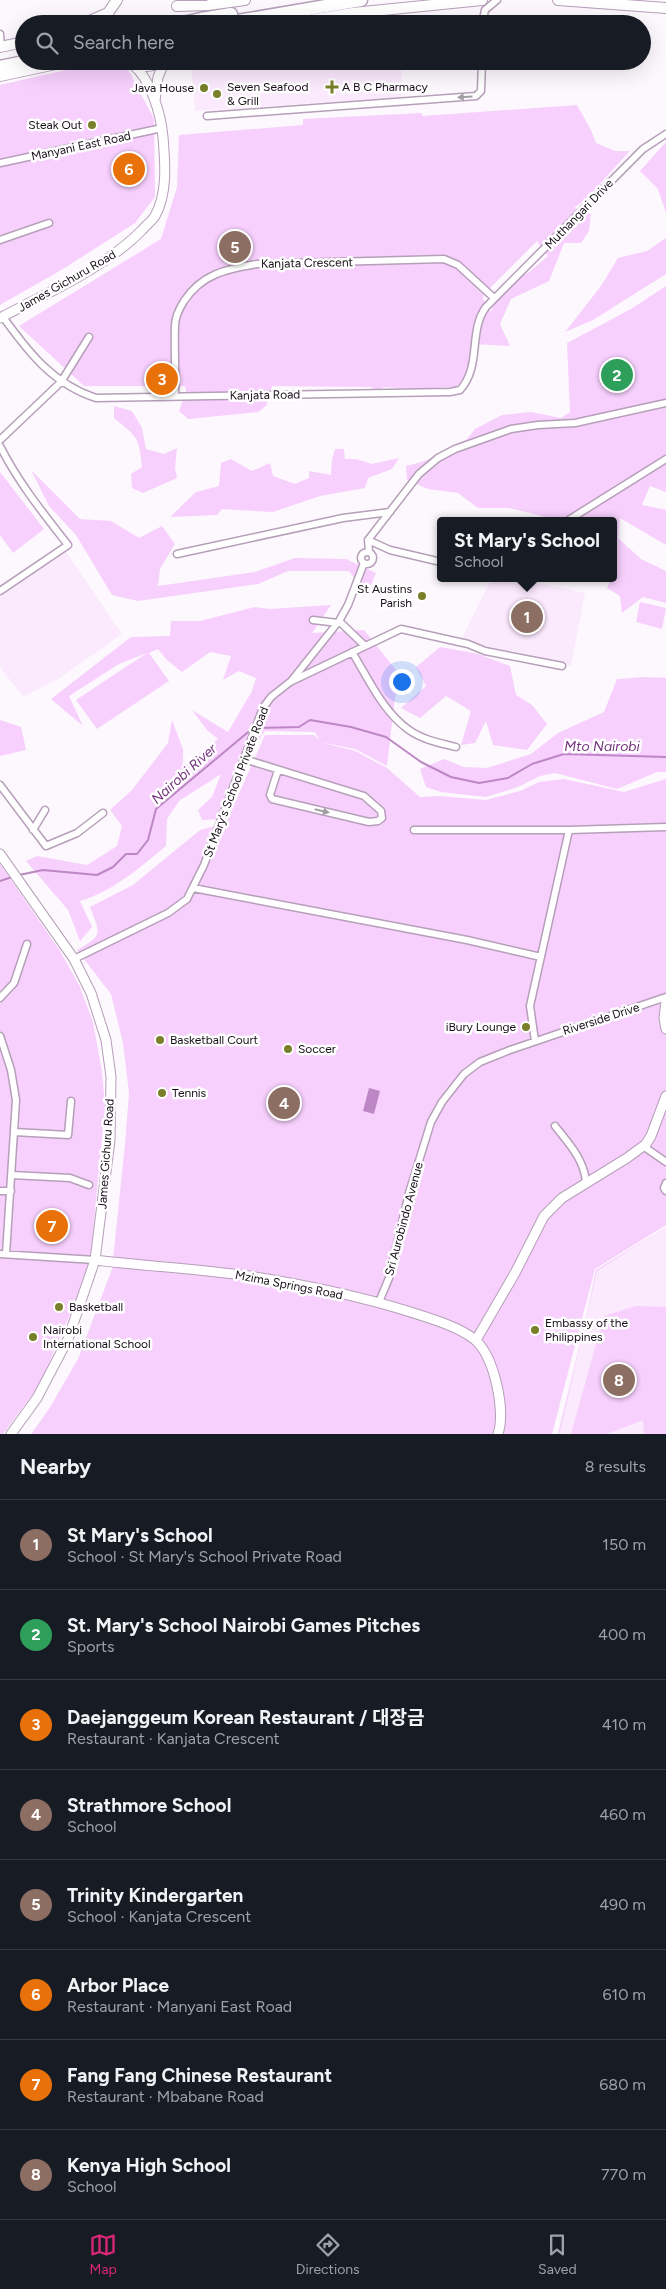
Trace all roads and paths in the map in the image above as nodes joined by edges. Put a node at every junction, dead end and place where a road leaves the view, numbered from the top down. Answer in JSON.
{"nodes":[{"id":1,"x":116,"y":0,"type":"edge"},
{"id":2,"x":245,"y":0,"type":"edge"},
{"id":3,"x":305,"y":0,"type":"edge"},
{"id":4,"x":361,"y":0,"type":"edge"},
{"id":5,"x":482,"y":0,"type":"edge"},
{"id":6,"x":497,"y":0,"type":"edge"},
{"id":7,"x":558,"y":0,"type":"edge"},
{"id":8,"x":175,"y":3,"type":"edge"},
{"id":9,"x":208,"y":5,"type":"junction"},
{"id":10,"x":666,"y":8,"type":"edge"},
{"id":11,"x":109,"y":15,"type":"edge"},
{"id":12,"x":180,"y":15,"type":"edge"},
{"id":13,"x":193,"y":15,"type":"edge"},
{"id":14,"x":226,"y":15,"type":"edge"},
{"id":15,"x":273,"y":15,"type":"edge"},
{"id":16,"x":341,"y":15,"type":"edge"},
{"id":17,"x":484,"y":15,"type":"edge"},
{"id":18,"x":0,"y":34,"type":"edge"},
{"id":19,"x":15,"y":45,"type":"edge"},
{"id":20,"x":0,"y":51,"type":"edge"},
{"id":21,"x":15,"y":53,"type":"edge"},
{"id":22,"x":15,"y":64,"type":"edge"},
{"id":23,"x":0,"y":67,"type":"edge"},
{"id":24,"x":28,"y":70,"type":"edge"},
{"id":25,"x":136,"y":70,"type":"edge"},
{"id":26,"x":161,"y":70,"type":"edge"},
{"id":27,"x":482,"y":70,"type":"edge"},
{"id":28,"x":0,"y":76,"type":"edge"},
{"id":29,"x":155,"y":102,"type":"junction"},
{"id":30,"x":207,"y":116,"type":"dead end"},
{"id":31,"x":162,"y":128,"type":"junction"},
{"id":32,"x":666,"y":134,"type":"edge"},
{"id":33,"x":0,"y":163,"type":"edge"},
{"id":34,"x":49,"y":223,"type":"dead end"},
{"id":35,"x":2,"y":240,"type":"edge"},
{"id":36,"x":494,"y":298,"type":"junction"},
{"id":37,"x":1,"y":318,"type":"edge"},
{"id":38,"x":89,"y":337,"type":"dead end"},
{"id":39,"x":61,"y":382,"type":"junction"},
{"id":40,"x":175,"y":396,"type":"junction"},
{"id":41,"x":666,"y":403,"type":"edge"},
{"id":42,"x":0,"y":440,"type":"edge"},
{"id":43,"x":0,"y":446,"type":"edge"},
{"id":44,"x":666,"y":459,"type":"edge"},
{"id":45,"x":390,"y":512,"type":"junction"},
{"id":46,"x":574,"y":517,"type":"edge"},
{"id":47,"x":368,"y":540,"type":"junction"},
{"id":48,"x":177,"y":554,"type":"dead end"},
{"id":49,"x":437,"y":561,"type":"edge"},
{"id":50,"x":0,"y":591,"type":"edge"},
{"id":51,"x":313,"y":620,"type":"dead end"},
{"id":52,"x":338,"y":622,"type":"junction"},
{"id":53,"x":365,"y":646,"type":"junction"},
{"id":54,"x":352,"y":652,"type":"junction"},
{"id":55,"x":562,"y":666,"type":"dead end"},
{"id":56,"x":290,"y":682,"type":"junction"},
{"id":57,"x":456,"y":747,"type":"dead end"},
{"id":58,"x":244,"y":759,"type":"junction"},
{"id":59,"x":278,"y":770,"type":"junction"},
{"id":60,"x":0,"y":785,"type":"edge"},
{"id":61,"x":45,"y":810,"type":"dead end"},
{"id":62,"x":103,"y":813,"type":"dead end"},
{"id":63,"x":666,"y":826,"type":"edge"},
{"id":64,"x":33,"y":830,"type":"junction"},
{"id":65,"x":414,"y":830,"type":"dead end"},
{"id":66,"x":569,"y":830,"type":"junction"},
{"id":67,"x":0,"y":854,"type":"edge"},
{"id":68,"x":193,"y":888,"type":"junction"},
{"id":69,"x":27,"y":944,"type":"dead end"},
{"id":70,"x":540,"y":957,"type":"junction"},
{"id":71,"x":74,"y":959,"type":"junction"},
{"id":72,"x":666,"y":997,"type":"edge"},
{"id":73,"x":0,"y":998,"type":"edge"},
{"id":74,"x":666,"y":1001,"type":"edge"},
{"id":75,"x":666,"y":1029,"type":"edge"},
{"id":76,"x":0,"y":1036,"type":"edge"},
{"id":77,"x":535,"y":1041,"type":"junction"},
{"id":78,"x":666,"y":1096,"type":"edge"},
{"id":79,"x":71,"y":1101,"type":"dead end"},
{"id":80,"x":555,"y":1126,"type":"dead end"},
{"id":81,"x":14,"y":1132,"type":"junction"},
{"id":82,"x":644,"y":1146,"type":"junction"},
{"id":83,"x":666,"y":1162,"type":"edge"},
{"id":84,"x":12,"y":1175,"type":"junction"},
{"id":85,"x":586,"y":1182,"type":"junction"},
{"id":86,"x":666,"y":1183,"type":"edge"},
{"id":87,"x":89,"y":1185,"type":"dead end"},
{"id":88,"x":0,"y":1191,"type":"edge"},
{"id":89,"x":10,"y":1191,"type":"junction"},
{"id":90,"x":666,"y":1191,"type":"edge"},
{"id":91,"x":3,"y":1254,"type":"edge"},
{"id":92,"x":95,"y":1260,"type":"junction"},
{"id":93,"x":379,"y":1302,"type":"junction"},
{"id":94,"x":476,"y":1340,"type":"junction"},
{"id":95,"x":11,"y":1434,"type":"edge"},
{"id":96,"x":498,"y":1434,"type":"edge"}],
"edges":[{"from":1,"to":11,"type":"main road"},
{"from":2,"to":9,"type":"main road"},
{"from":3,"to":14,"type":"highway","bridge":true},
{"from":4,"to":15,"type":"highway"},
{"from":5,"to":16,"type":"main road"},
{"from":6,"to":17,"type":"street"},
{"from":7,"to":10,"type":"main road"},
{"from":8,"to":9,"type":"main road"},
{"from":8,"to":12,"type":"main road"},
{"from":9,"to":13,"type":"main road"},
{"from":18,"to":20,"type":"street"},
{"from":19,"to":20,"type":"main road"},
{"from":20,"to":21,"type":"highway"},
{"from":22,"to":23,"type":"highway"},
{"from":24,"to":28,"type":"main road"},
{"from":25,"to":29,"type":"main road"},
{"from":26,"to":29,"type":"main road"},
{"from":27,"to":30,"type":"street","one_way":true},
{"from":29,"to":31,"type":"main road","name":"James Gichuru Road"},
{"from":31,"to":33,"type":"street","name":"Manyani East Road"},
{"from":31,"to":37,"type":"main road","name":"James Gichuru Road"},
{"from":32,"to":36,"type":"street","name":"Muthangari Drive"},
{"from":34,"to":35,"type":"street"},
{"from":36,"to":40,"type":"street","name":"Kanjata Road"},
{"from":36,"to":40,"type":"street","name":"Kanjata Crescent"},
{"from":37,"to":39,"type":"street","name":"Kanjata Road"},
{"from":38,"to":39,"type":"street"},
{"from":39,"to":40,"type":"street","name":"Kanjata Road"},
{"from":39,"to":42,"type":"street"},
{"from":41,"to":45,"type":"street"},
{"from":43,"to":50,"type":"street"},
{"from":44,"to":46,"type":"street"},
{"from":45,"to":47,"type":"street"},
{"from":45,"to":48,"type":"street"},
{"from":47,"to":49,"type":"street"},
{"from":47,"to":52,"type":"street"},
{"from":51,"to":52,"type":"street"},
{"from":52,"to":53,"type":"street"},
{"from":52,"to":56,"type":"street"},
{"from":53,"to":54,"type":"street","name":"St Mary's School Private Road"},
{"from":53,"to":55,"type":"street","name":"St Mary's School Private Road"},
{"from":54,"to":56,"type":"street","name":"St Mary's School Private Road"},
{"from":54,"to":57,"type":"street"},
{"from":56,"to":58,"type":"street","name":"St Mary's School Private Road"},
{"from":58,"to":59,"type":"street"},
{"from":58,"to":68,"type":"street","name":"St Mary's School Private Road"},
{"from":59,"to":59,"type":"street","one_way":true},
{"from":60,"to":64,"type":"street"},
{"from":61,"to":64,"type":"street"},
{"from":62,"to":64,"type":"street"},
{"from":63,"to":66,"type":"street"},
{"from":65,"to":66,"type":"street"},
{"from":66,"to":70,"type":"street"},
{"from":67,"to":71,"type":"main road","name":"James Gichuru Road"},
{"from":68,"to":70,"type":"street"},
{"from":68,"to":71,"type":"street","name":"St Mary's School Private Road"},
{"from":69,"to":73,"type":"street"},
{"from":70,"to":77,"type":"street"},
{"from":71,"to":92,"type":"main road","name":"James Gichuru Road"},
{"from":72,"to":77,"type":"street","name":"Riverside Drive"},
{"from":74,"to":75,"type":"main road"},
{"from":76,"to":81,"type":"street"},
{"from":77,"to":93,"type":"street","name":"Sri Aurobindo Avenue"},
{"from":78,"to":82,"type":"main road"},
{"from":79,"to":81,"type":"street"},
{"from":80,"to":85,"type":"street"},
{"from":81,"to":84,"type":"street"},
{"from":82,"to":83,"type":"street"},
{"from":82,"to":85,"type":"main road"},
{"from":84,"to":87,"type":"street"},
{"from":84,"to":89,"type":"street"},
{"from":85,"to":94,"type":"main road"},
{"from":86,"to":90,"type":"street"},
{"from":88,"to":89,"type":"street"},
{"from":89,"to":91,"type":"street"},
{"from":91,"to":92,"type":"street"},
{"from":92,"to":93,"type":"main road","name":"Mzima Springs Road"},
{"from":92,"to":95,"type":"main road","name":"James Gichuru Road"},
{"from":93,"to":94,"type":"main road","name":"Mzima Springs Road"},
{"from":94,"to":96,"type":"main road"}]}
